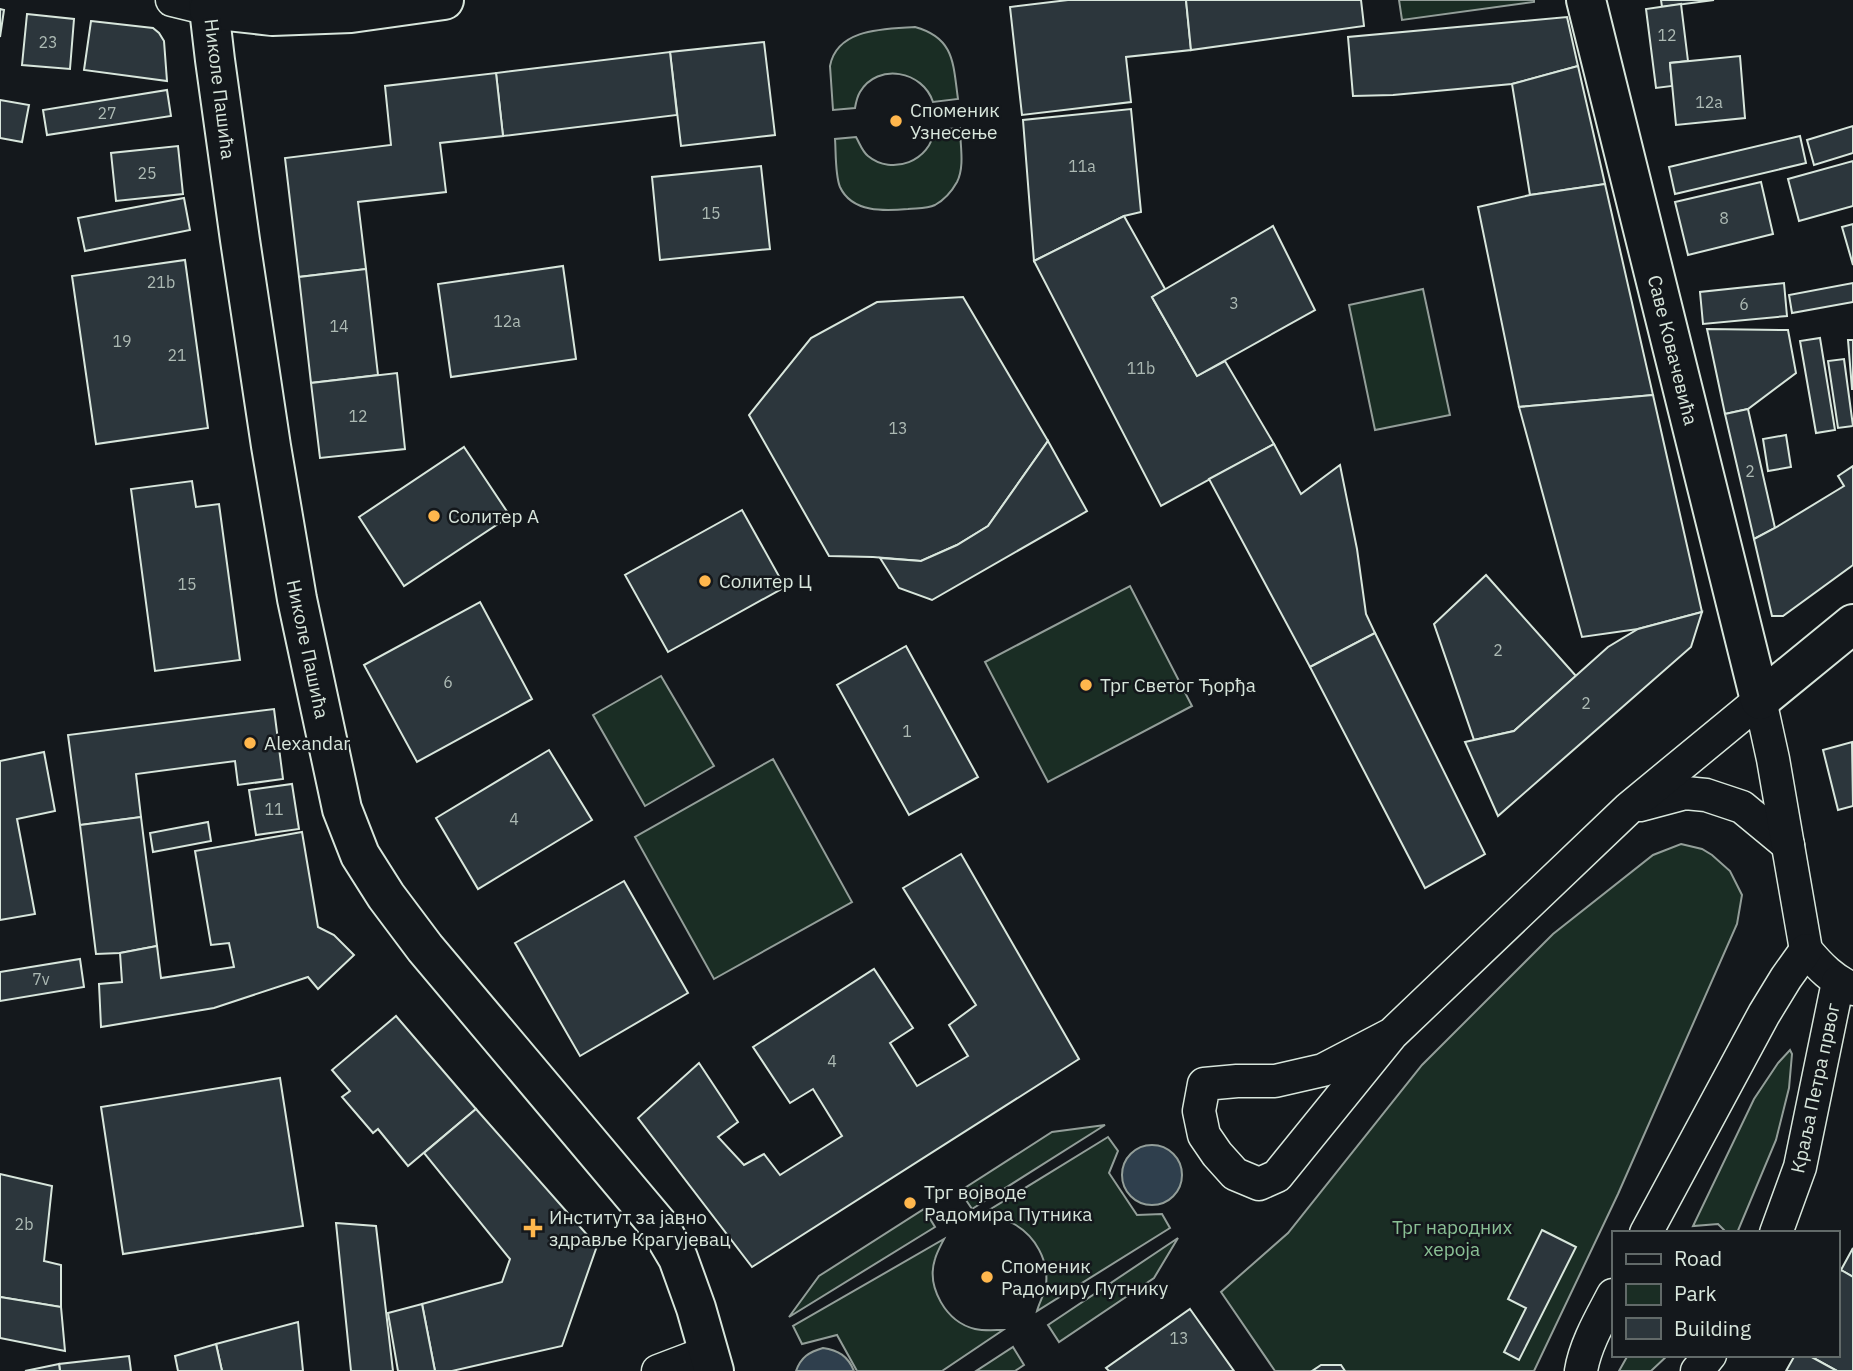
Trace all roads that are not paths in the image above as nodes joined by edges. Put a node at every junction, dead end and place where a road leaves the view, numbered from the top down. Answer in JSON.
{"nodes":[{"id":1,"x":172,"y":0,"type":"edge"},
{"id":2,"x":444,"y":0,"type":"edge"},
{"id":3,"x":1586,"y":0,"type":"edge"},
{"id":4,"x":209,"y":4,"type":"edge"},
{"id":5,"x":1853,"y":624,"type":"edge"},
{"id":6,"x":1760,"y":700,"type":"junction"},
{"id":7,"x":1629,"y":808,"type":"junction"},
{"id":8,"x":1788,"y":845,"type":"junction"},
{"id":9,"x":1806,"y":950,"type":"junction"},
{"id":10,"x":1845,"y":985,"type":"edge"},
{"id":11,"x":1392,"y":1034,"type":"junction"},
{"id":12,"x":1647,"y":1231,"type":"edge"},
{"id":13,"x":1777,"y":1231,"type":"edge"},
{"id":14,"x":1612,"y":1297,"type":"edge"},
{"id":15,"x":1708,"y":1357,"type":"edge"},
{"id":16,"x":711,"y":1361,"type":"edge"},
{"id":17,"x":658,"y":1371,"type":"edge"},
{"id":18,"x":1581,"y":1371,"type":"edge"},
{"id":19,"x":1697,"y":1371,"type":"edge"}],
"edges":[{"from":1,"to":4,"type":"street"},
{"from":2,"to":4,"type":"street"},
{"from":3,"to":6,"type":"street","name":"Саве Ковачевића"},
{"from":4,"to":16,"type":"street","name":"Николе Пашића"},
{"from":5,"to":6,"type":"street"},
{"from":6,"to":7,"type":"street"},
{"from":6,"to":8,"type":"street"},
{"from":7,"to":8,"type":"street"},
{"from":7,"to":11,"type":"street"},
{"from":8,"to":9,"type":"street"},
{"from":9,"to":10,"type":"street"},
{"from":9,"to":12,"type":"street"},
{"from":10,"to":13,"type":"street","name":"Краља Петра првог"},
{"from":11,"to":11,"type":"street"},
{"from":14,"to":18,"type":"street"},
{"from":15,"to":19,"type":"street"},
{"from":16,"to":17,"type":"street"}]}
